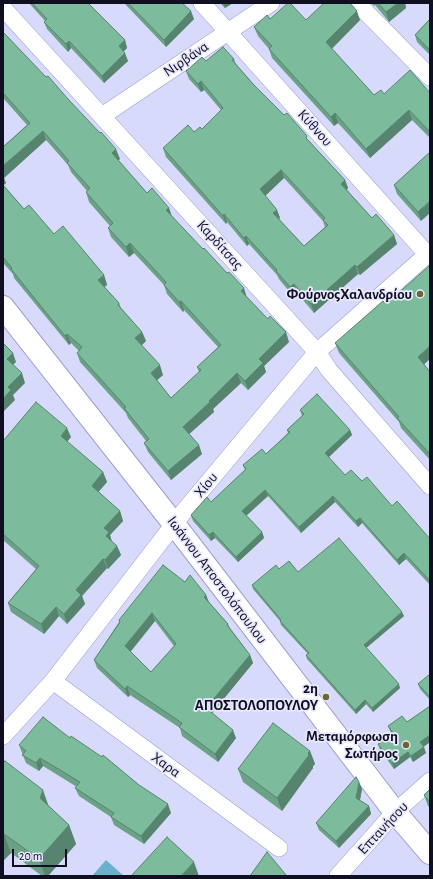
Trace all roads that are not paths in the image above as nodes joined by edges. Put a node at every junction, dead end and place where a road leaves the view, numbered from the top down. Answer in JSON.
{"nodes":[{"id":1,"x":202,"y":3,"type":"edge"},
{"id":2,"x":271,"y":3,"type":"edge"},
{"id":3,"x":357,"y":3,"type":"edge"},
{"id":4,"x":3,"y":8,"type":"edge"},
{"id":5,"x":227,"y":31,"type":"junction"},
{"id":6,"x":430,"y":77,"type":"edge"},
{"id":7,"x":102,"y":116,"type":"junction"},
{"id":8,"x":429,"y":253,"type":"edge"},
{"id":9,"x":3,"y":307,"type":"edge"},
{"id":10,"x":317,"y":352,"type":"junction"},
{"id":11,"x":430,"y":486,"type":"edge"},
{"id":12,"x":174,"y":524,"type":"junction"},
{"id":13,"x":53,"y":682,"type":"junction"},
{"id":14,"x":3,"y":736,"type":"edge"},
{"id":15,"x":430,"y":781,"type":"edge"},
{"id":16,"x":395,"y":812,"type":"junction"},
{"id":17,"x":279,"y":848,"type":"dead end"},
{"id":18,"x":430,"y":853,"type":"edge"},
{"id":19,"x":338,"y":876,"type":"edge"}],
"edges":[{"from":1,"to":5,"type":"street","name":"Κύθνου"},
{"from":2,"to":5,"type":"street","name":"Νιρβάνα"},
{"from":3,"to":6,"type":"street"},
{"from":4,"to":7,"type":"street","name":"Καρδίτσας"},
{"from":5,"to":7,"type":"street","name":"Νιρβάνα"},
{"from":5,"to":8,"type":"street","name":"Κύθνου"},
{"from":7,"to":10,"type":"street","name":"Καρδίτσας"},
{"from":8,"to":10,"type":"street","name":"Χίου"},
{"from":9,"to":12,"type":"street","name":"Ιωάννου Αποστολόπουλου"},
{"from":10,"to":11,"type":"street","name":"Καρδίτσας"},
{"from":10,"to":12,"type":"street","name":"Χίου"},
{"from":12,"to":13,"type":"street","name":"Χίου"},
{"from":12,"to":16,"type":"street","name":"Ιωάννου Αποστολόπουλου"},
{"from":13,"to":14,"type":"street","name":"Χίου"},
{"from":13,"to":17,"type":"street","name":"Χαρα"},
{"from":15,"to":16,"type":"street","name":"Επτανήσου"},
{"from":16,"to":18,"type":"street","name":"Ιωάννου Αποστολόπουλου"},
{"from":16,"to":19,"type":"street","name":"Επτανήσου"}]}
